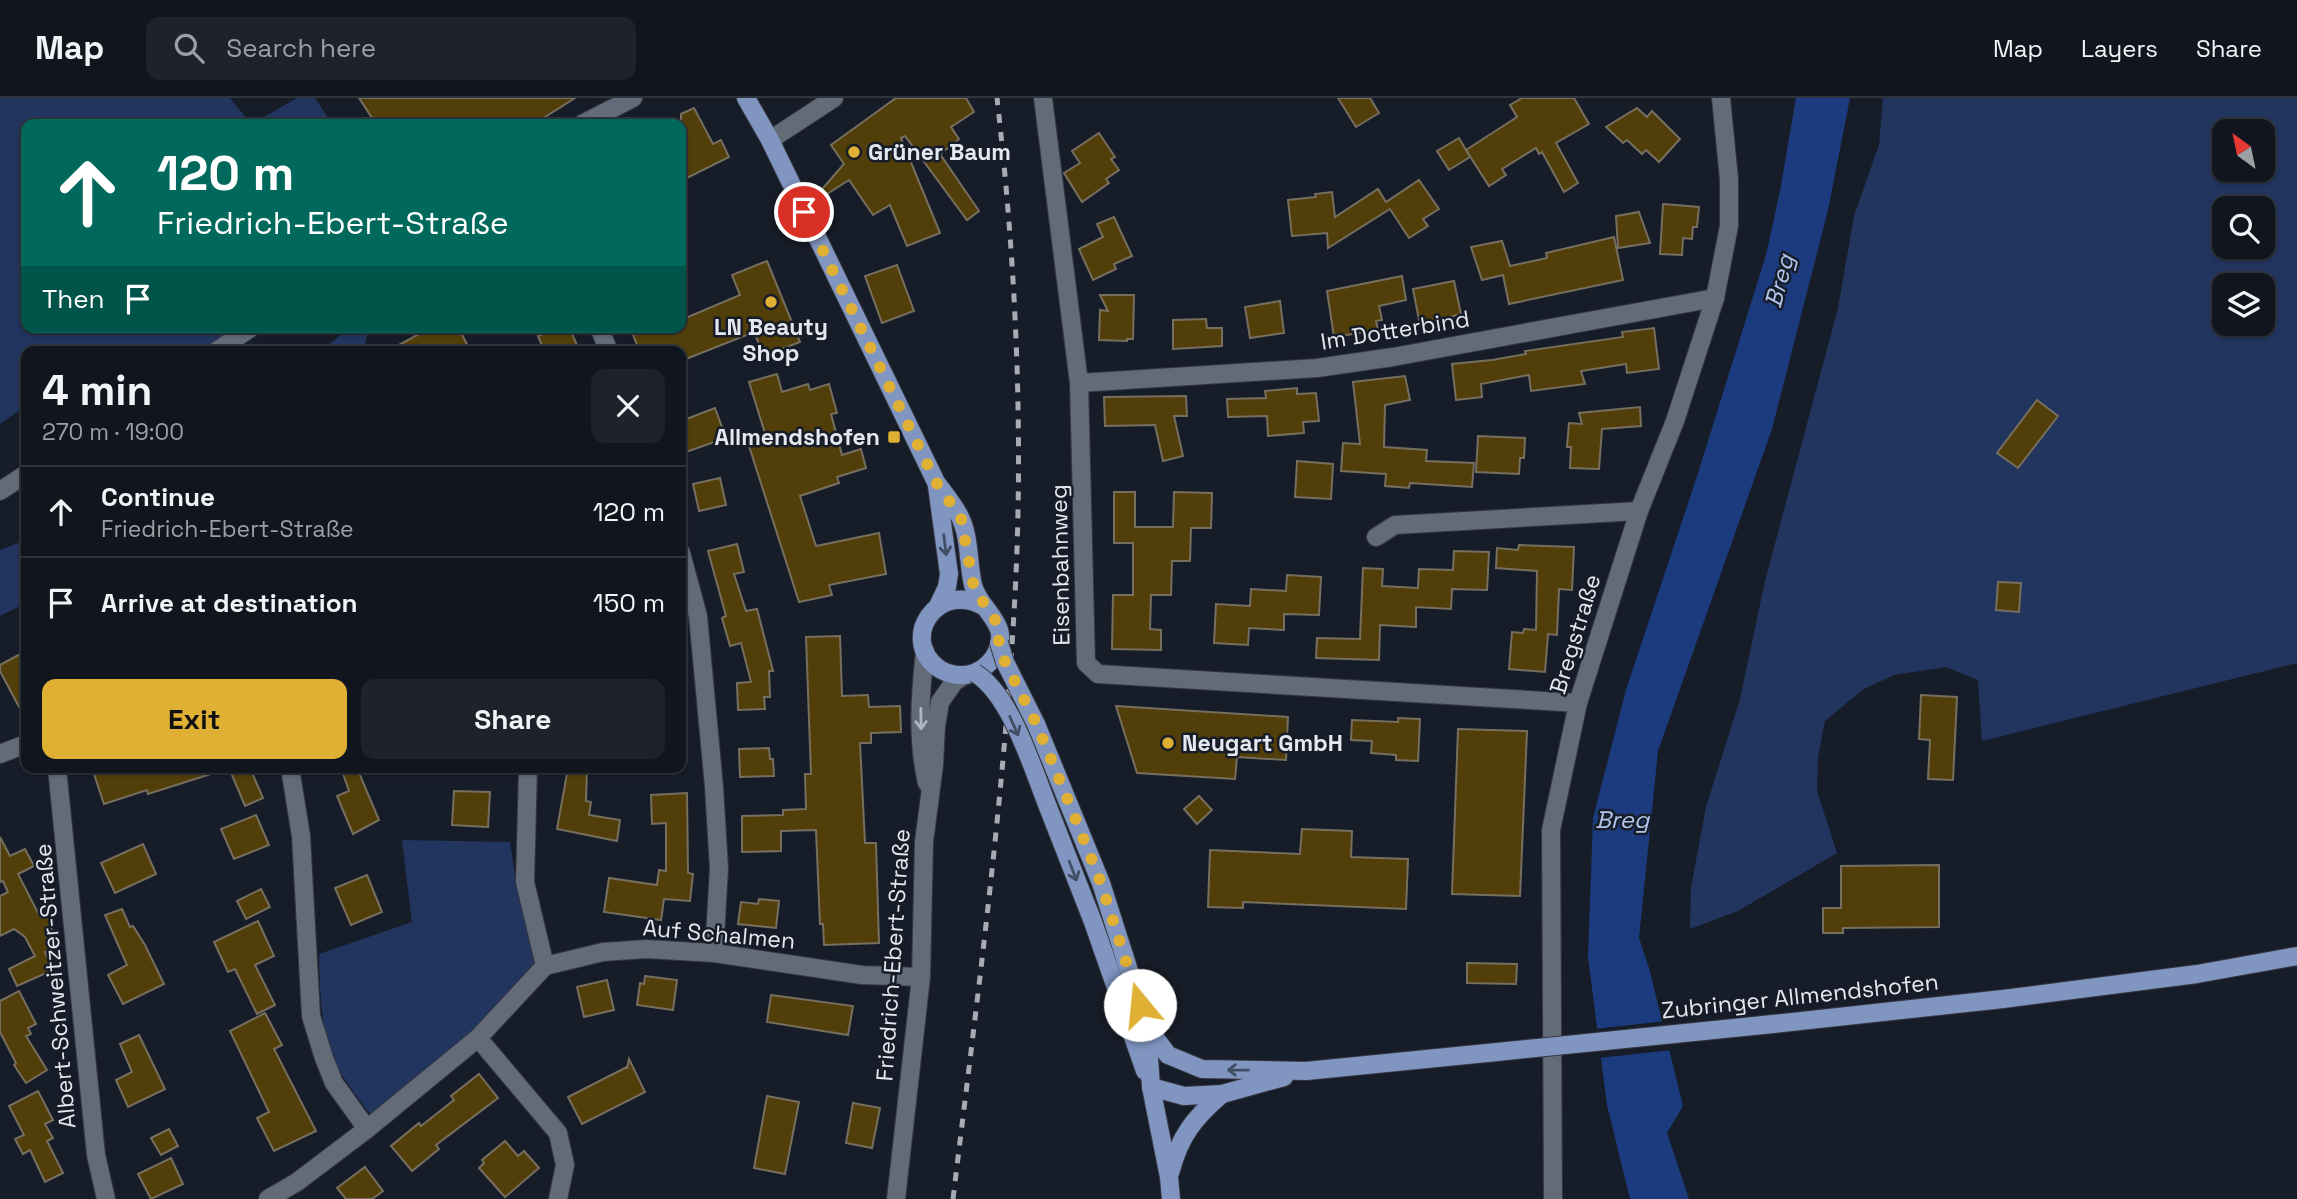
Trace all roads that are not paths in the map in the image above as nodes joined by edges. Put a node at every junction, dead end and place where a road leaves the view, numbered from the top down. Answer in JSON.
{"nodes":[{"id":1,"x":633,"y":98,"type":"edge"},
{"id":2,"x":746,"y":98,"type":"edge"},
{"id":3,"x":834,"y":98,"type":"edge"},
{"id":4,"x":1043,"y":98,"type":"edge"},
{"id":5,"x":1721,"y":98,"type":"edge"},
{"id":6,"x":592,"y":119,"type":"edge"},
{"id":7,"x":770,"y":140,"type":"junction"},
{"id":8,"x":1716,"y":298,"type":"junction"},
{"id":9,"x":243,"y":333,"type":"edge"},
{"id":10,"x":224,"y":346,"type":"edge"},
{"id":11,"x":1079,"y":383,"type":"junction"},
{"id":12,"x":21,"y":477,"type":"edge"},
{"id":13,"x":936,"y":482,"type":"junction"},
{"id":14,"x":0,"y":491,"type":"edge"},
{"id":15,"x":1639,"y":511,"type":"junction"},
{"id":16,"x":1376,"y":537,"type":"dead end"},
{"id":17,"x":686,"y":572,"type":"edge"},
{"id":18,"x":981,"y":604,"type":"junction"},
{"id":19,"x":938,"y":606,"type":"junction"},
{"id":20,"x":999,"y":643,"type":"junction"},
{"id":21,"x":925,"y":651,"type":"junction"},
{"id":22,"x":970,"y":674,"type":"junction"},
{"id":23,"x":1578,"y":703,"type":"junction"},
{"id":24,"x":21,"y":746,"type":"edge"},
{"id":25,"x":0,"y":754,"type":"edge"},
{"id":26,"x":58,"y":773,"type":"edge"},
{"id":27,"x":291,"y":773,"type":"edge"},
{"id":28,"x":528,"y":773,"type":"edge"},
{"id":29,"x":930,"y":797,"type":"junction"},
{"id":30,"x":714,"y":953,"type":"junction"},
{"id":31,"x":2297,"y":956,"type":"edge"},
{"id":32,"x":545,"y":967,"type":"junction"},
{"id":33,"x":921,"y":977,"type":"junction"},
{"id":34,"x":1147,"y":1027,"type":"junction"},
{"id":35,"x":478,"y":1038,"type":"junction"},
{"id":36,"x":1306,"y":1071,"type":"junction"},
{"id":37,"x":1151,"y":1087,"type":"junction"},
{"id":38,"x":1222,"y":1094,"type":"junction"},
{"id":39,"x":367,"y":1129,"type":"junction"},
{"id":40,"x":1169,"y":1177,"type":"junction"},
{"id":41,"x":106,"y":1199,"type":"edge"},
{"id":42,"x":268,"y":1199,"type":"edge"},
{"id":43,"x":558,"y":1199,"type":"edge"},
{"id":44,"x":896,"y":1199,"type":"edge"},
{"id":45,"x":1171,"y":1199,"type":"edge"},
{"id":46,"x":1553,"y":1199,"type":"edge"}],
"edges":[{"from":1,"to":6,"type":"street"},
{"from":2,"to":7,"type":"main road","name":"Friedrich-Ebert-Straße"},
{"from":3,"to":7,"type":"street"},
{"from":4,"to":11,"type":"street","name":"Eisenbahnweg"},
{"from":5,"to":8,"type":"street","name":"Bregstraße"},
{"from":7,"to":13,"type":"main road","name":"Friedrich-Ebert-Straße"},
{"from":8,"to":11,"type":"street","name":"Im Dotterbind"},
{"from":8,"to":15,"type":"street","name":"Bregstraße"},
{"from":9,"to":10,"type":"street"},
{"from":11,"to":23,"type":"street","name":"Eisenbahnweg"},
{"from":12,"to":14,"type":"street"},
{"from":13,"to":18,"type":"main road","name":"Friedrich-Ebert-Straße"},
{"from":13,"to":19,"type":"main road","name":"Friedrich-Ebert-Straße","one_way":true},
{"from":15,"to":16,"type":"street"},
{"from":15,"to":23,"type":"street","name":"Bregstraße"},
{"from":17,"to":30,"type":"street"},
{"from":18,"to":19,"type":"main road"},
{"from":18,"to":20,"type":"main road","name":"Friedrich-Ebert-Straße"},
{"from":19,"to":21,"type":"main road","name":"Friedrich-Ebert-Straße"},
{"from":20,"to":22,"type":"main road","name":"Friedrich-Ebert-Straße"},
{"from":20,"to":34,"type":"main road","bridge":true},
{"from":21,"to":22,"type":"main road"},
{"from":21,"to":29,"type":"street","name":"Friedrich-Ebert-Straße","one_way":true},
{"from":22,"to":29,"type":"street","name":"Friedrich-Ebert-Straße"},
{"from":22,"to":37,"type":"main road","one_way":true,"bridge":true},
{"from":23,"to":46,"type":"street","name":"Bregstraße"},
{"from":24,"to":25,"type":"street"},
{"from":26,"to":41,"type":"street","name":"Albert-Schweitzer-Straße"},
{"from":27,"to":39,"type":"street"},
{"from":28,"to":32,"type":"street"},
{"from":29,"to":33,"type":"street","name":"Friedrich-Ebert-Straße"},
{"from":30,"to":32,"type":"street","name":"Auf Schalmen"},
{"from":30,"to":33,"type":"street","name":"Auf Schalmen"},
{"from":31,"to":36,"type":"main road","name":"Zubringer Allmendshofen","bridge":true},
{"from":32,"to":35,"type":"street"},
{"from":33,"to":44,"type":"street","name":"Friedrich-Ebert-Straße"},
{"from":36,"to":34,"type":"main road","one_way":true},
{"from":34,"to":37,"type":"main road"},
{"from":35,"to":39,"type":"street"},
{"from":35,"to":43,"type":"street"},
{"from":36,"to":38,"type":"main road"},
{"from":37,"to":38,"type":"main road"},
{"from":37,"to":40,"type":"main road"},
{"from":38,"to":40,"type":"main road"},
{"from":39,"to":42,"type":"street"},
{"from":40,"to":45,"type":"main road"}]}
